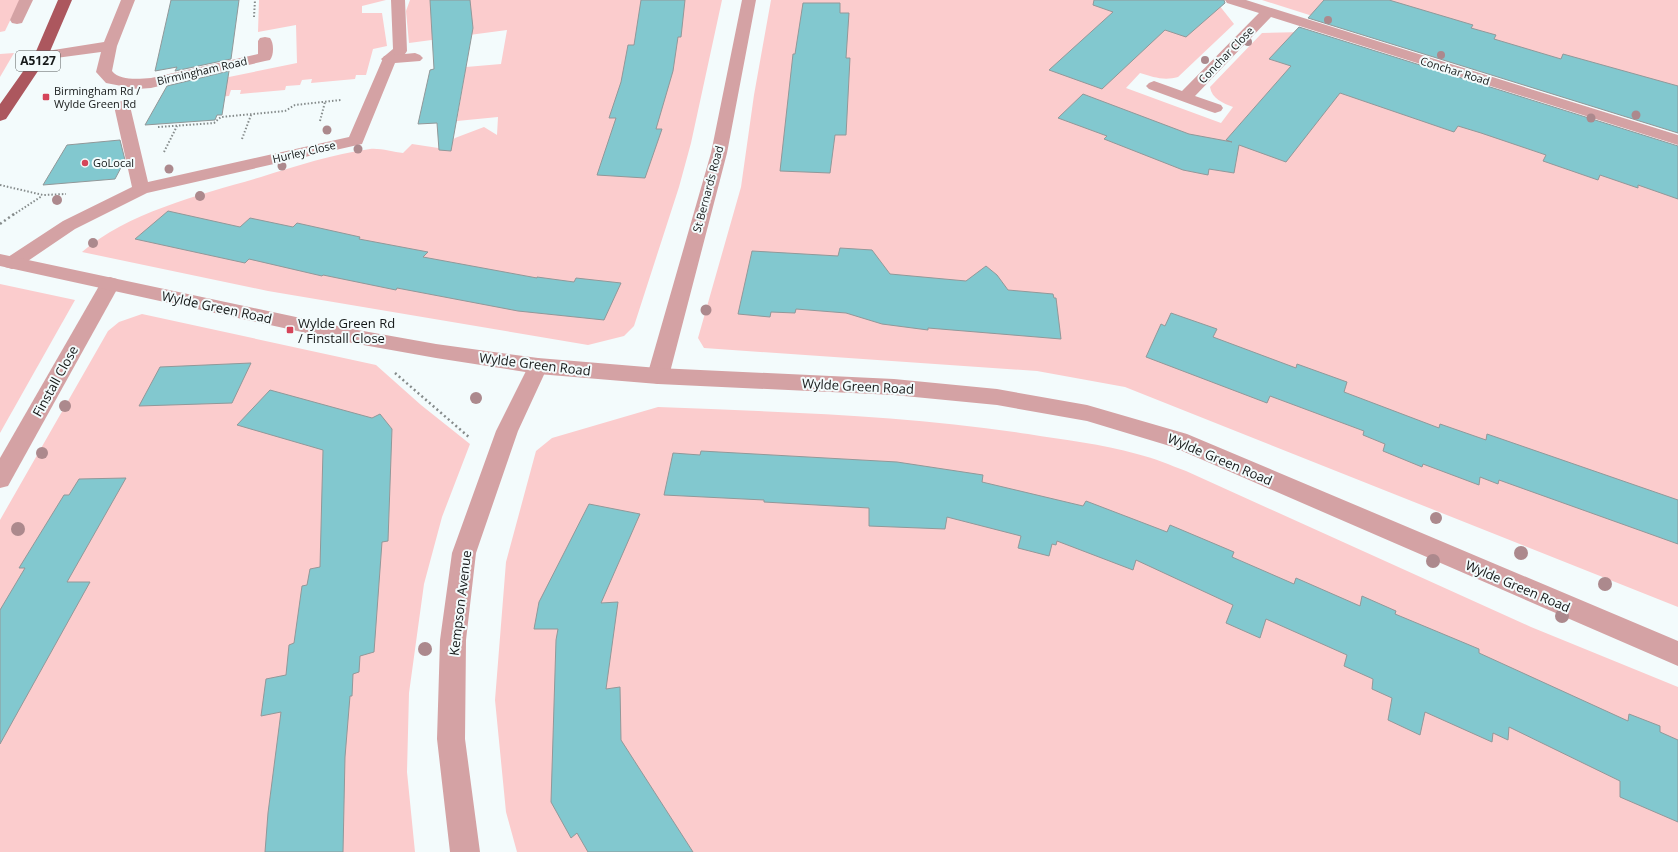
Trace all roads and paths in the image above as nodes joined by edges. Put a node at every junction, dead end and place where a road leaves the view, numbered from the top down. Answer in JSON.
{"nodes":[{"id":1,"x":26,"y":0,"type":"edge"},
{"id":2,"x":65,"y":0,"type":"edge"},
{"id":3,"x":128,"y":0,"type":"edge"},
{"id":4,"x":398,"y":0,"type":"edge"},
{"id":5,"x":749,"y":0,"type":"edge"},
{"id":6,"x":1232,"y":0,"type":"edge"},
{"id":7,"x":1268,"y":12,"type":"junction"},
{"id":8,"x":17,"y":20,"type":"dead end"},
{"id":9,"x":265,"y":41,"type":"dead end"},
{"id":10,"x":110,"y":46,"type":"junction"},
{"id":11,"x":41,"y":56,"type":"junction"},
{"id":12,"x":415,"y":58,"type":"dead end"},
{"id":13,"x":389,"y":59,"type":"junction"},
{"id":14,"x":1154,"y":86,"type":"dead end"},
{"id":15,"x":374,"y":97,"type":"junction"},
{"id":16,"x":1185,"y":97,"type":"junction"},
{"id":17,"x":325,"y":102,"type":"junction"},
{"id":18,"x":122,"y":106,"type":"dead end"},
{"id":19,"x":1215,"y":108,"type":"dead end"},
{"id":20,"x":251,"y":115,"type":"junction"},
{"id":21,"x":0,"y":116,"type":"edge"},
{"id":22,"x":320,"y":122,"type":"dead end"},
{"id":23,"x":177,"y":126,"type":"junction"},
{"id":24,"x":128,"y":130,"type":"junction"},
{"id":25,"x":241,"y":140,"type":"dead end"},
{"id":26,"x":1678,"y":140,"type":"edge"},
{"id":27,"x":162,"y":158,"type":"dead end"},
{"id":28,"x":141,"y":189,"type":"junction"},
{"id":29,"x":43,"y":196,"type":"dead end"},
{"id":30,"x":0,"y":224,"type":"edge"},
{"id":31,"x":6,"y":262,"type":"edge"},
{"id":32,"x":110,"y":284,"type":"junction"},
{"id":33,"x":538,"y":366,"type":"junction"},
{"id":34,"x":394,"y":373,"type":"dead end"},
{"id":35,"x":658,"y":376,"type":"junction"},
{"id":36,"x":496,"y":461,"type":"junction"},
{"id":37,"x":0,"y":479,"type":"edge"},
{"id":38,"x":1678,"y":654,"type":"edge"},
{"id":39,"x":464,"y":852,"type":"edge"}],
"edges":[{"from":1,"to":8,"type":"street"},
{"from":2,"to":11,"type":"main road","number":"A5127"},
{"from":3,"to":10,"type":"street","name":"Birmingham Road"},
{"from":4,"to":13,"type":"street","name":"Hurley Close"},
{"from":5,"to":35,"type":"street","name":"St Bernards Road"},
{"from":6,"to":7,"type":"street","name":"Conchar Road"},
{"from":7,"to":16,"type":"street","name":"Conchar Close"},
{"from":7,"to":26,"type":"street","name":"Conchar Road"},
{"from":9,"to":10,"type":"street","name":"Birmingham Road"},
{"from":10,"to":11,"type":"street"},
{"from":11,"to":21,"type":"main road","number":"A5127"},
{"from":12,"to":13,"type":"street"},
{"from":13,"to":15,"type":"street","name":"Hurley Close"},
{"from":14,"to":16,"type":"street","name":"Conchar Close"},
{"from":15,"to":17,"type":"path"},
{"from":15,"to":28,"type":"street","name":"Hurley Close"},
{"from":16,"to":19,"type":"street","name":"Conchar Close"},
{"from":17,"to":20,"type":"path"},
{"from":17,"to":22,"type":"path"},
{"from":18,"to":24,"type":"street"},
{"from":20,"to":23,"type":"path"},
{"from":20,"to":25,"type":"path"},
{"from":23,"to":24,"type":"path"},
{"from":23,"to":27,"type":"path"},
{"from":24,"to":28,"type":"street"},
{"from":28,"to":31,"type":"street","name":"Hurley Close"},
{"from":29,"to":30,"type":"path"},
{"from":31,"to":32,"type":"street","name":"Wylde Green Road"},
{"from":32,"to":33,"type":"street","name":"Wylde Green Road"},
{"from":32,"to":37,"type":"street","name":"Finstall Close"},
{"from":33,"to":35,"type":"street","name":"Wylde Green Road"},
{"from":33,"to":36,"type":"street","name":"Kempson Avenue"},
{"from":34,"to":36,"type":"path"},
{"from":35,"to":38,"type":"street","name":"Wylde Green Road"},
{"from":36,"to":39,"type":"street","name":"Kempson Avenue"}]}
